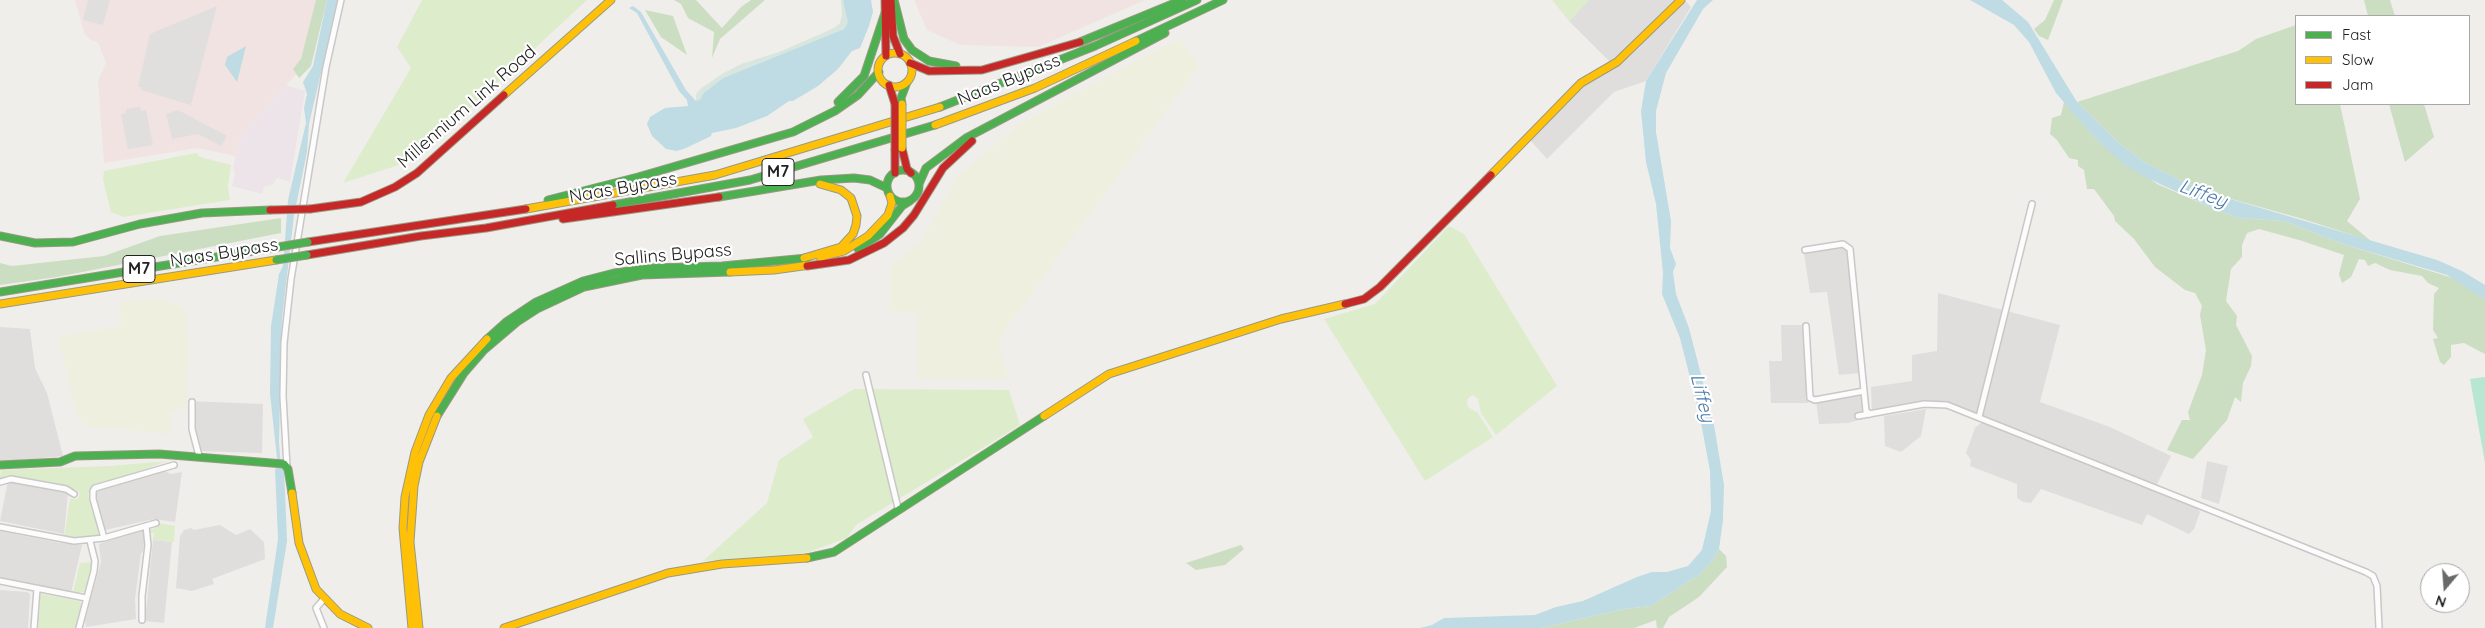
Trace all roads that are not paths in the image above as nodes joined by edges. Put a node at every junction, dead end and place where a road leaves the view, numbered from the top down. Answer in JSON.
{"nodes":[{"id":1,"x":341,"y":0,"type":"edge"},
{"id":2,"x":611,"y":0,"type":"edge"},
{"id":3,"x":886,"y":0,"type":"edge"},
{"id":4,"x":893,"y":0,"type":"edge"},
{"id":5,"x":1182,"y":0,"type":"edge"},
{"id":6,"x":1197,"y":0,"type":"edge"},
{"id":7,"x":1223,"y":0,"type":"edge"},
{"id":8,"x":1680,"y":0,"type":"edge"},
{"id":9,"x":1210,"y":6,"type":"junction"},
{"id":10,"x":886,"y":10,"type":"junction"},
{"id":11,"x":900,"y":54,"type":"junction"},
{"id":12,"x":886,"y":56,"type":"junction"},
{"id":13,"x":910,"y":63,"type":"junction"},
{"id":14,"x":996,"y":66,"type":"junction"},
{"id":15,"x":879,"y":72,"type":"junction"},
{"id":16,"x":907,"y":81,"type":"junction"},
{"id":17,"x":889,"y":85,"type":"junction"},
{"id":18,"x":898,"y":104,"type":"junction"},
{"id":19,"x":817,"y":120,"type":"junction"},
{"id":20,"x":994,"y":123,"type":"junction"},
{"id":21,"x":898,"y":149,"type":"junction"},
{"id":22,"x":894,"y":173,"type":"junction"},
{"id":23,"x":912,"y":173,"type":"junction"},
{"id":24,"x":799,"y":184,"type":"junction"},
{"id":25,"x":919,"y":184,"type":"junction"},
{"id":26,"x":887,"y":188,"type":"junction"},
{"id":27,"x":890,"y":196,"type":"junction"},
{"id":28,"x":910,"y":201,"type":"junction"},
{"id":29,"x":2032,"y":204,"type":"dead end"},
{"id":30,"x":421,"y":226,"type":"junction"},
{"id":31,"x":0,"y":236,"type":"edge"},
{"id":32,"x":421,"y":236,"type":"junction"},
{"id":33,"x":1806,"y":250,"type":"dead end"},
{"id":34,"x":805,"y":262,"type":"junction"},
{"id":35,"x":0,"y":292,"type":"edge"},
{"id":36,"x":0,"y":304,"type":"edge"},
{"id":37,"x":1806,"y":326,"type":"dead end"},
{"id":38,"x":866,"y":375,"type":"dead end"},
{"id":39,"x":1864,"y":391,"type":"junction"},
{"id":40,"x":192,"y":402,"type":"dead end"},
{"id":41,"x":1870,"y":414,"type":"junction"},
{"id":42,"x":1858,"y":416,"type":"dead end"},
{"id":43,"x":1979,"y":417,"type":"junction"},
{"id":44,"x":198,"y":456,"type":"junction"},
{"id":45,"x":0,"y":465,"type":"edge"},
{"id":46,"x":174,"y":465,"type":"dead end"},
{"id":47,"x":286,"y":466,"type":"junction"},
{"id":48,"x":0,"y":482,"type":"edge"},
{"id":49,"x":74,"y":494,"type":"dead end"},
{"id":50,"x":898,"y":508,"type":"junction"},
{"id":51,"x":156,"y":523,"type":"dead end"},
{"id":52,"x":146,"y":526,"type":"junction"},
{"id":53,"x":0,"y":527,"type":"edge"},
{"id":54,"x":104,"y":538,"type":"junction"},
{"id":55,"x":90,"y":541,"type":"junction"},
{"id":56,"x":0,"y":581,"type":"edge"},
{"id":57,"x":36,"y":589,"type":"junction"},
{"id":58,"x":86,"y":598,"type":"junction"},
{"id":59,"x":324,"y":599,"type":"junction"},
{"id":60,"x":142,"y":620,"type":"dead end"},
{"id":61,"x":34,"y":628,"type":"edge"},
{"id":62,"x":79,"y":628,"type":"edge"},
{"id":63,"x":324,"y":628,"type":"edge"},
{"id":64,"x":368,"y":628,"type":"edge"},
{"id":65,"x":412,"y":628,"type":"edge"},
{"id":66,"x":419,"y":628,"type":"edge"},
{"id":67,"x":504,"y":628,"type":"edge"},
{"id":68,"x":2379,"y":628,"type":"edge"}],
"edges":[{"from":1,"to":47,"type":"street"},
{"from":2,"to":31,"type":"main road","name":"Millennium Link Road","bridge":true},
{"from":3,"to":10,"type":"main road"},
{"from":4,"to":11,"type":"main road"},
{"from":4,"to":14,"type":"main road"},
{"from":5,"to":14,"type":"main road"},
{"from":6,"to":30,"type":"main road","name":"Naas Bypass","number":"M7"},
{"from":7,"to":9,"type":"main road","name":"Naas Bypass","number":"M7"},
{"from":8,"to":50,"type":"main road"},
{"from":9,"to":20,"type":"main road","number":"M7"},
{"from":9,"to":32,"type":"main road","name":"Naas Bypass","number":"M7"},
{"from":10,"to":12,"type":"main road"},
{"from":10,"to":19,"type":"main road","number":"M7"},
{"from":11,"to":12,"type":"main road"},
{"from":11,"to":13,"type":"main road"},
{"from":12,"to":15,"type":"main road"},
{"from":13,"to":14,"type":"main road"},
{"from":13,"to":16,"type":"main road"},
{"from":15,"to":17,"type":"main road"},
{"from":15,"to":19,"type":"main road","number":"M7"},
{"from":16,"to":17,"type":"main road"},
{"from":16,"to":18,"type":"main road"},
{"from":17,"to":18,"type":"main road"},
{"from":18,"to":21,"type":"main road","bridge":true},
{"from":19,"to":30,"type":"main road","number":"M7"},
{"from":20,"to":25,"type":"main road","number":"M7"},
{"from":20,"to":34,"type":"main road","number":"M7"},
{"from":21,"to":22,"type":"main road"},
{"from":21,"to":23,"type":"main road"},
{"from":22,"to":23,"type":"main road"},
{"from":22,"to":26,"type":"main road"},
{"from":23,"to":25,"type":"main road"},
{"from":24,"to":26,"type":"main road","number":"M7"},
{"from":24,"to":32,"type":"main road","number":"M7"},
{"from":24,"to":34,"type":"main road","number":"M7"},
{"from":25,"to":28,"type":"main road"},
{"from":26,"to":27,"type":"main road"},
{"from":27,"to":28,"type":"main road"},
{"from":27,"to":34,"type":"main road","name":"Sallins Bypass"},
{"from":28,"to":34,"type":"main road","name":"Sallins Bypass"},
{"from":29,"to":43,"type":"street"},
{"from":30,"to":35,"type":"main road","name":"Naas Bypass","number":"M7","bridge":true},
{"from":32,"to":36,"type":"main road","name":"Naas Bypass","number":"M7","bridge":true},
{"from":33,"to":39,"type":"street"},
{"from":34,"to":65,"type":"main road","name":"Sallins Bypass"},
{"from":34,"to":66,"type":"main road","name":"Sallins Bypass"},
{"from":37,"to":39,"type":"street"},
{"from":38,"to":50,"type":"street"},
{"from":39,"to":41,"type":"street"},
{"from":40,"to":44,"type":"street"},
{"from":41,"to":42,"type":"street"},
{"from":41,"to":43,"type":"street"},
{"from":43,"to":68,"type":"street"},
{"from":44,"to":45,"type":"main road"},
{"from":44,"to":47,"type":"main road"},
{"from":46,"to":54,"type":"street"},
{"from":47,"to":59,"type":"main road"},
{"from":48,"to":49,"type":"street"},
{"from":50,"to":67,"type":"main road"},
{"from":51,"to":52,"type":"street"},
{"from":52,"to":54,"type":"street"},
{"from":52,"to":60,"type":"street"},
{"from":53,"to":55,"type":"street"},
{"from":54,"to":55,"type":"street"},
{"from":55,"to":58,"type":"street"},
{"from":56,"to":57,"type":"street"},
{"from":57,"to":58,"type":"street"},
{"from":57,"to":61,"type":"street"},
{"from":58,"to":62,"type":"street"},
{"from":59,"to":63,"type":"street"},
{"from":59,"to":64,"type":"main road"}]}
